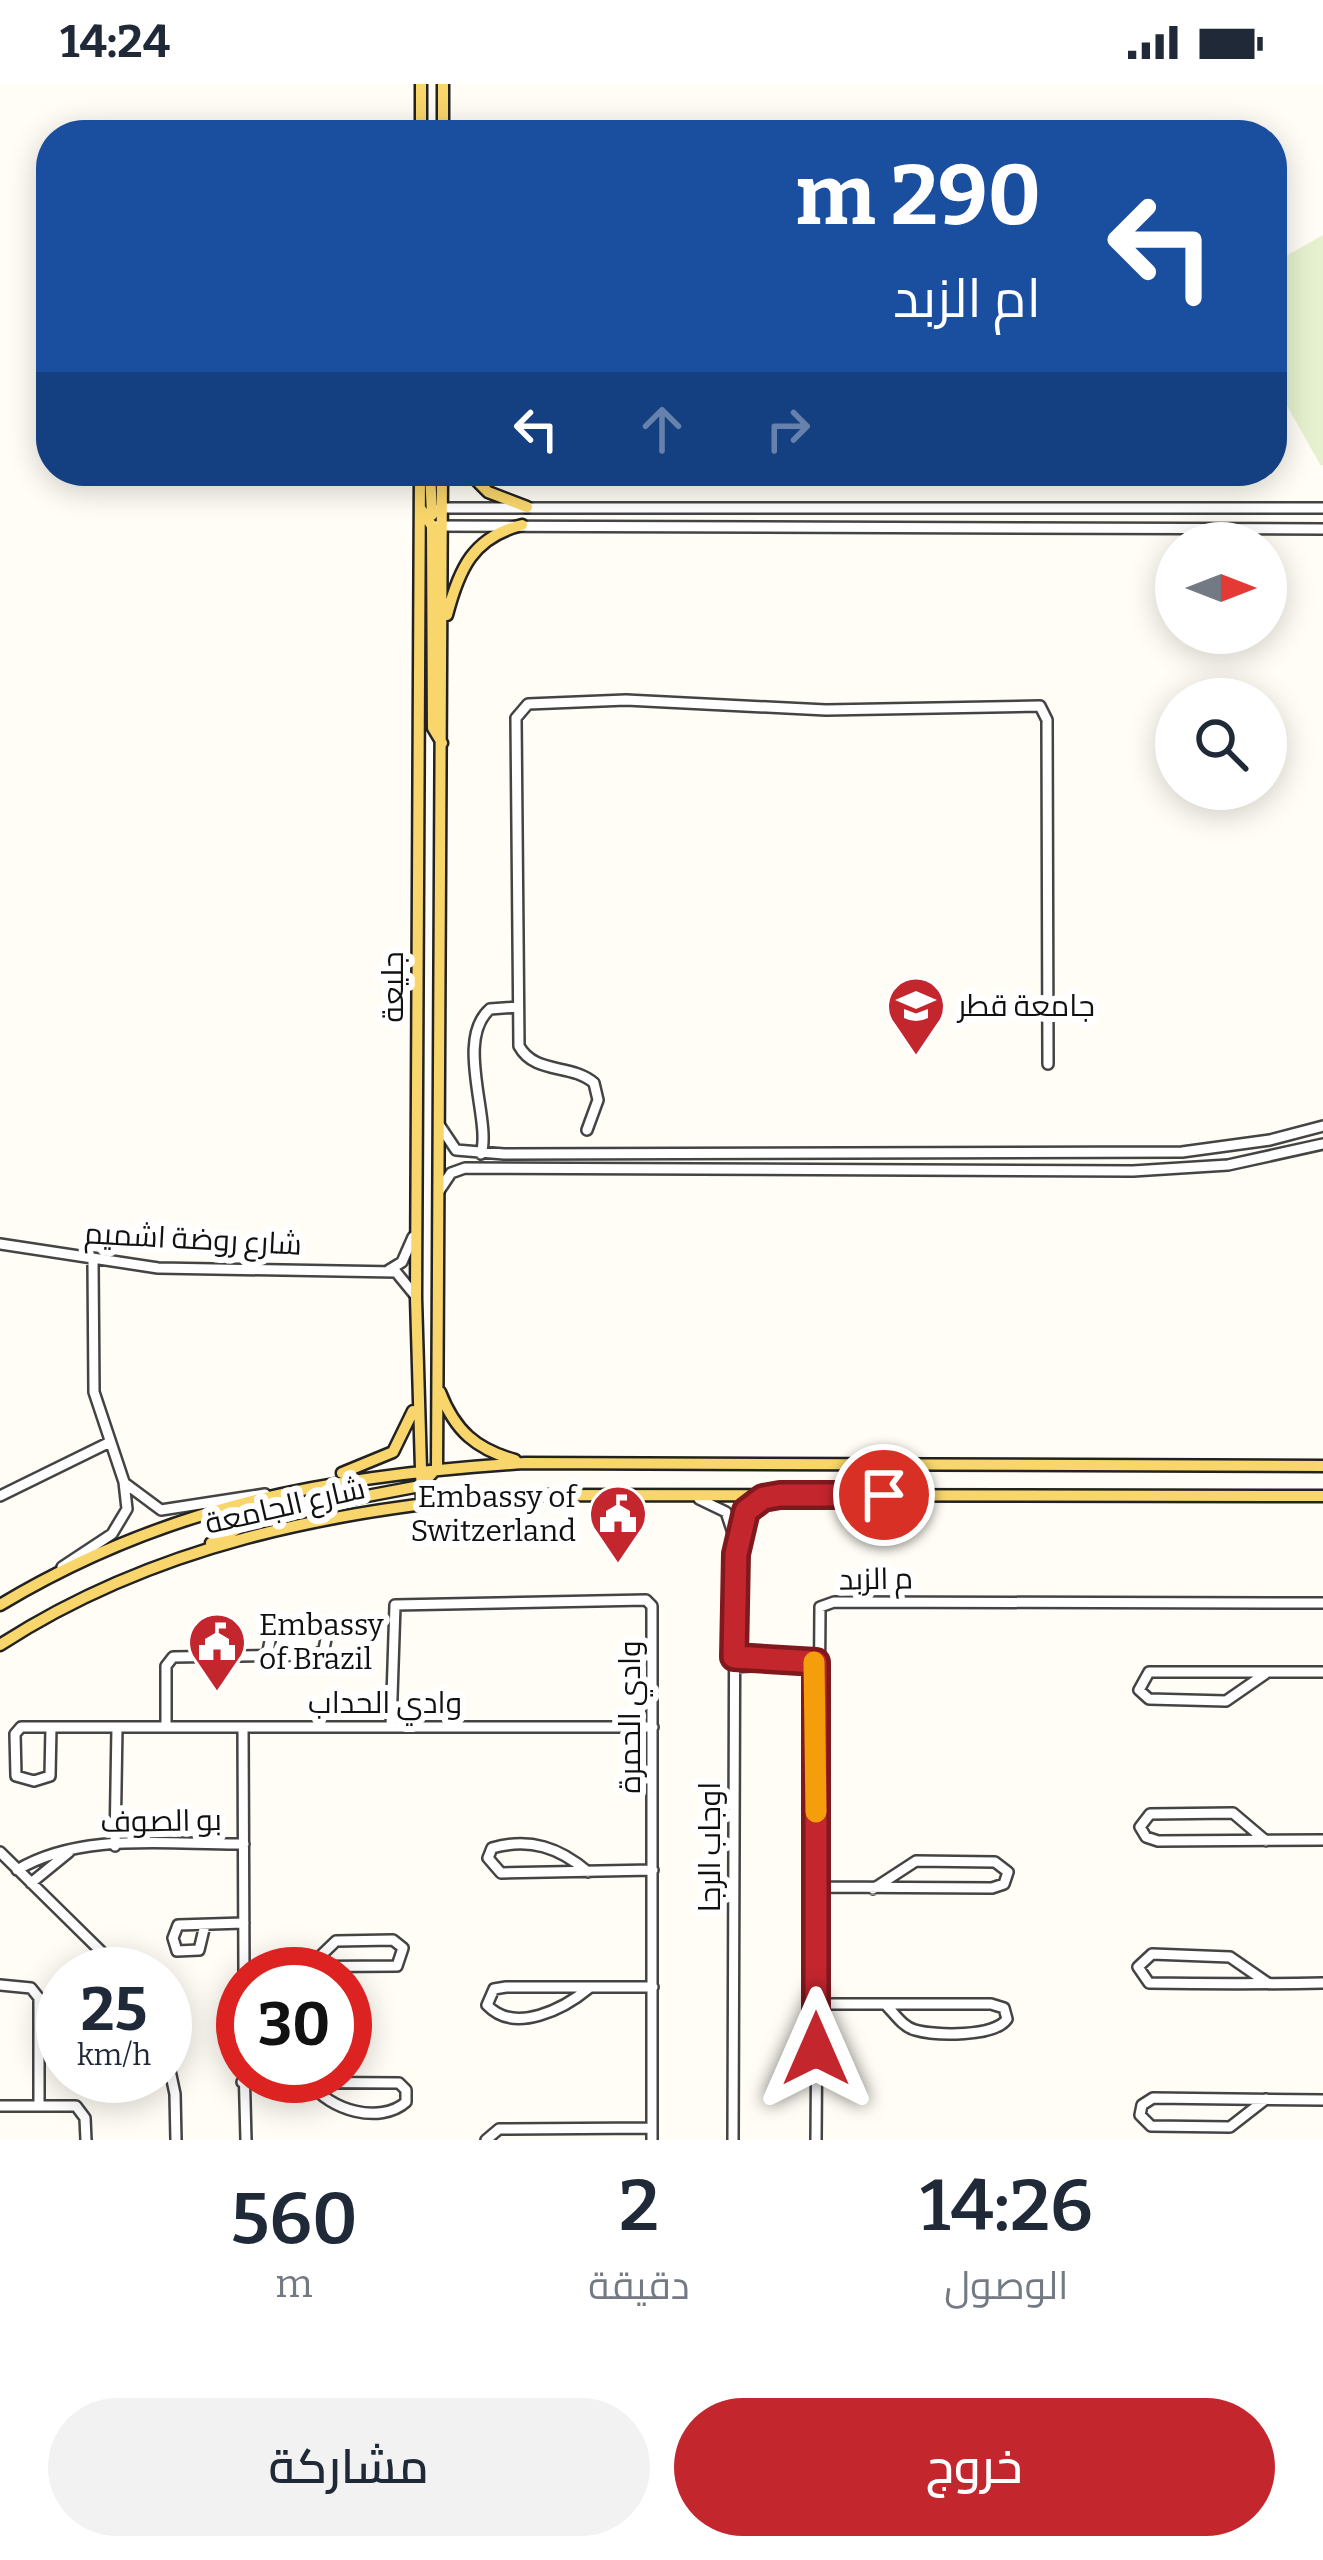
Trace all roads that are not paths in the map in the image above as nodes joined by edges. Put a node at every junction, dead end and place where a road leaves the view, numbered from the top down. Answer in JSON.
{"nodes":[{"id":1,"x":421,"y":84,"type":"edge"},
{"id":2,"x":443,"y":84,"type":"edge"},
{"id":3,"x":421,"y":120,"type":"edge"},
{"id":4,"x":443,"y":120,"type":"edge"},
{"id":5,"x":424,"y":486,"type":"edge"},
{"id":6,"x":430,"y":486,"type":"edge"},
{"id":7,"x":438,"y":486,"type":"edge"},
{"id":8,"x":482,"y":486,"type":"edge"},
{"id":9,"x":527,"y":507,"type":"junction"},
{"id":10,"x":431,"y":508,"type":"junction"},
{"id":11,"x":1146,"y":508,"type":"junction"},
{"id":12,"x":1290,"y":508,"type":"junction"},
{"id":13,"x":1323,"y":508,"type":"edge"},
{"id":14,"x":432,"y":525,"type":"junction"},
{"id":15,"x":522,"y":525,"type":"junction"},
{"id":16,"x":1146,"y":526,"type":"junction"},
{"id":17,"x":1291,"y":529,"type":"junction"},
{"id":18,"x":1323,"y":529,"type":"edge"},
{"id":19,"x":443,"y":629,"type":"junction"},
{"id":20,"x":442,"y":743,"type":"junction"},
{"id":21,"x":518,"y":1007,"type":"junction"},
{"id":22,"x":1048,"y":1064,"type":"dead end"},
{"id":23,"x":439,"y":1125,"type":"junction"},
{"id":24,"x":1323,"y":1126,"type":"edge"},
{"id":25,"x":587,"y":1130,"type":"dead end"},
{"id":26,"x":1323,"y":1144,"type":"edge"},
{"id":27,"x":481,"y":1154,"type":"junction"},
{"id":28,"x":498,"y":1154,"type":"junction"},
{"id":29,"x":497,"y":1169,"type":"junction"},
{"id":30,"x":439,"y":1191,"type":"junction"},
{"id":31,"x":416,"y":1226,"type":"junction"},
{"id":32,"x":0,"y":1244,"type":"edge"},
{"id":33,"x":93,"y":1262,"type":"junction"},
{"id":34,"x":386,"y":1271,"type":"junction"},
{"id":35,"x":416,"y":1298,"type":"junction"},
{"id":36,"x":437,"y":1384,"type":"junction"},
{"id":37,"x":418,"y":1390,"type":"junction"},
{"id":38,"x":108,"y":1443,"type":"junction"},
{"id":39,"x":525,"y":1462,"type":"junction"},
{"id":40,"x":1323,"y":1466,"type":"edge"},
{"id":41,"x":437,"y":1468,"type":"junction"},
{"id":42,"x":419,"y":1470,"type":"junction"},
{"id":43,"x":334,"y":1479,"type":"junction"},
{"id":44,"x":124,"y":1482,"type":"junction"},
{"id":45,"x":420,"y":1486,"type":"junction"},
{"id":46,"x":265,"y":1494,"type":"junction"},
{"id":47,"x":681,"y":1495,"type":"junction"},
{"id":48,"x":791,"y":1495,"type":"junction"},
{"id":49,"x":0,"y":1496,"type":"edge"},
{"id":50,"x":1323,"y":1496,"type":"edge"},
{"id":51,"x":422,"y":1503,"type":"junction"},
{"id":52,"x":198,"y":1550,"type":"junction"},
{"id":53,"x":736,"y":1554,"type":"junction"},
{"id":54,"x":57,"y":1573,"type":"junction"},
{"id":55,"x":1323,"y":1603,"type":"edge"},
{"id":56,"x":0,"y":1605,"type":"edge"},
{"id":57,"x":0,"y":1645,"type":"edge"},
{"id":58,"x":267,"y":1656,"type":"junction"},
{"id":59,"x":734,"y":1662,"type":"junction"},
{"id":60,"x":816,"y":1662,"type":"junction"},
{"id":61,"x":1323,"y":1672,"type":"edge"},
{"id":62,"x":1264,"y":1674,"type":"junction"},
{"id":63,"x":51,"y":1727,"type":"junction"},
{"id":64,"x":117,"y":1727,"type":"junction"},
{"id":65,"x":166,"y":1727,"type":"junction"},
{"id":66,"x":243,"y":1727,"type":"junction"},
{"id":67,"x":391,"y":1727,"type":"junction"},
{"id":68,"x":653,"y":1727,"type":"junction"},
{"id":69,"x":1323,"y":1840,"type":"edge"},
{"id":70,"x":1266,"y":1841,"type":"junction"},
{"id":71,"x":244,"y":1844,"type":"junction"},
{"id":72,"x":79,"y":1846,"type":"junction"},
{"id":73,"x":115,"y":1846,"type":"junction"},
{"id":74,"x":0,"y":1852,"type":"edge"},
{"id":75,"x":17,"y":1870,"type":"junction"},
{"id":76,"x":653,"y":1870,"type":"junction"},
{"id":77,"x":588,"y":1871,"type":"junction"},
{"id":78,"x":31,"y":1883,"type":"junction"},
{"id":79,"x":817,"y":1887,"type":"junction"},
{"id":80,"x":873,"y":1889,"type":"junction"},
{"id":81,"x":244,"y":1924,"type":"junction"},
{"id":82,"x":205,"y":1925,"type":"dead end"},
{"id":83,"x":96,"y":1947,"type":"edge"},
{"id":84,"x":244,"y":1947,"type":"edge"},
{"id":85,"x":309,"y":1967,"type":"joint"},
{"id":86,"x":1323,"y":1983,"type":"edge"},
{"id":87,"x":1269,"y":1984,"type":"junction"},
{"id":88,"x":0,"y":1985,"type":"edge"},
{"id":89,"x":653,"y":1987,"type":"junction"},
{"id":90,"x":589,"y":1988,"type":"junction"},
{"id":91,"x":816,"y":2004,"type":"junction"},
{"id":92,"x":886,"y":2005,"type":"junction"},
{"id":93,"x":311,"y":2083,"type":"joint"},
{"id":94,"x":1266,"y":2099,"type":"junction"},
{"id":95,"x":1323,"y":2100,"type":"edge"},
{"id":96,"x":176,"y":2103,"type":"edge"},
{"id":97,"x":243,"y":2103,"type":"edge"},
{"id":98,"x":0,"y":2106,"type":"edge"},
{"id":99,"x":39,"y":2107,"type":"junction"},
{"id":100,"x":586,"y":2130,"type":"junction"},
{"id":101,"x":652,"y":2134,"type":"edge"},
{"id":102,"x":86,"y":2140,"type":"edge"},
{"id":103,"x":176,"y":2140,"type":"edge"},
{"id":104,"x":246,"y":2140,"type":"edge"},
{"id":105,"x":487,"y":2140,"type":"edge"},
{"id":106,"x":575,"y":2140,"type":"edge"},
{"id":107,"x":733,"y":2140,"type":"edge"},
{"id":108,"x":815,"y":2140,"type":"edge"}],
"edges":[{"from":1,"to":3,"type":"main road"},
{"from":2,"to":4,"type":"main road"},
{"from":5,"to":10,"type":"main road","name":"جليعة"},
{"from":6,"to":10,"type":"main road"},
{"from":7,"to":10,"type":"main road","name":"جليعة"},
{"from":8,"to":9,"type":"main road"},
{"from":9,"to":10,"type":"street"},
{"from":9,"to":11,"type":"street"},
{"from":10,"to":14,"type":"main road"},
{"from":10,"to":14,"type":"main road","name":"جليعة"},
{"from":11,"to":12,"type":"street"},
{"from":11,"to":16,"type":"street"},
{"from":12,"to":13,"type":"street"},
{"from":12,"to":17,"type":"street"},
{"from":14,"to":15,"type":"street"},
{"from":14,"to":19,"type":"main road","name":"جليعة"},
{"from":14,"to":20,"type":"main road"},
{"from":14,"to":31,"type":"main road","name":"جليعة"},
{"from":15,"to":16,"type":"street"},
{"from":15,"to":19,"type":"main road"},
{"from":16,"to":17,"type":"street"},
{"from":17,"to":18,"type":"street"},
{"from":19,"to":20,"type":"main road","name":"جليعة"},
{"from":20,"to":23,"type":"main road","name":"جليعة"},
{"from":21,"to":22,"type":"street"},
{"from":21,"to":25,"type":"street"},
{"from":21,"to":27,"type":"street"},
{"from":23,"to":27,"type":"street"},
{"from":23,"to":30,"type":"main road","name":"جليعة"},
{"from":24,"to":28,"type":"street"},
{"from":26,"to":29,"type":"street"},
{"from":27,"to":28,"type":"street"},
{"from":28,"to":29,"type":"street"},
{"from":29,"to":30,"type":"street"},
{"from":30,"to":36,"type":"main road","name":"جليعة"},
{"from":31,"to":34,"type":"street"},
{"from":31,"to":35,"type":"main road","name":"جليعة"},
{"from":32,"to":33,"type":"street","name":"شارع روضة اشميم"},
{"from":33,"to":34,"type":"street","name":"شارع روضة اشميم"},
{"from":33,"to":38,"type":"street"},
{"from":34,"to":35,"type":"street"},
{"from":35,"to":37,"type":"main road","name":"جليعة"},
{"from":36,"to":39,"type":"main road"},
{"from":36,"to":41,"type":"main road","name":"جليعة"},
{"from":37,"to":42,"type":"main road","name":"جليعة"},
{"from":37,"to":43,"type":"main road"},
{"from":38,"to":44,"type":"street"},
{"from":38,"to":49,"type":"street"},
{"from":39,"to":40,"type":"main road","name":"شارع الجامعة"},
{"from":39,"to":41,"type":"main road","name":"شارع الجامعة"},
{"from":41,"to":42,"type":"main road","name":"شارع الجامعة"},
{"from":41,"to":45,"type":"main road"},
{"from":42,"to":43,"type":"main road","name":"شارع الجامعة"},
{"from":42,"to":45,"type":"main road","name":"جليعة"},
{"from":43,"to":46,"type":"main road","name":"شارع الجامعة"},
{"from":44,"to":46,"type":"street"},
{"from":44,"to":54,"type":"street"},
{"from":45,"to":51,"type":"main road","name":"جليعة"},
{"from":45,"to":52,"type":"main road"},
{"from":46,"to":54,"type":"main road","name":"شارع الجامعة"},
{"from":47,"to":48,"type":"main road","name":"شارع الجامعة"},
{"from":47,"to":51,"type":"main road","name":"شارع الجامعة"},
{"from":47,"to":53,"type":"street","name":"اوجاب الرجا"},
{"from":48,"to":50,"type":"main road","name":"شارع الجامعة"},
{"from":48,"to":53,"type":"street","name":"اوجاب الرجا"},
{"from":51,"to":52,"type":"main road","name":"شارع الجامعة"},
{"from":52,"to":57,"type":"main road","name":"شارع الجامعة"},
{"from":53,"to":59,"type":"street","name":"اوجاب الرجا"},
{"from":54,"to":56,"type":"main road","name":"شارع الجامعة"},
{"from":55,"to":60,"type":"street","name":"م الزبد"},
{"from":58,"to":58,"type":"street"},
{"from":58,"to":65,"type":"street"},
{"from":59,"to":60,"type":"street"},
{"from":59,"to":107,"type":"street","name":"اوجاب الرجا"},
{"from":60,"to":79,"type":"street","name":"م الزبد"},
{"from":61,"to":62,"type":"street"},
{"from":62,"to":62,"type":"street"},
{"from":63,"to":63,"type":"street"},
{"from":63,"to":64,"type":"street","name":"وادي الحداب"},
{"from":64,"to":65,"type":"street","name":"وادي الحداب"},
{"from":64,"to":73,"type":"street"},
{"from":65,"to":66,"type":"street","name":"وادي الحداب"},
{"from":66,"to":67,"type":"street","name":"وادي الحداب"},
{"from":66,"to":71,"type":"street"},
{"from":67,"to":68,"type":"street","name":"وادي الحداب"},
{"from":67,"to":68,"type":"street","name":"وادي الحمرة"},
{"from":68,"to":76,"type":"street","name":"وادي الحمرة"},
{"from":69,"to":70,"type":"street"},
{"from":70,"to":70,"type":"street"},
{"from":71,"to":73,"type":"street","name":"بو الصوف"},
{"from":71,"to":81,"type":"street"},
{"from":72,"to":73,"type":"street","name":"بو الصوف"},
{"from":72,"to":75,"type":"street","name":"بو الصوف"},
{"from":72,"to":78,"type":"street","name":"بو الصوف"},
{"from":74,"to":75,"type":"street"},
{"from":75,"to":78,"type":"street"},
{"from":76,"to":77,"type":"street"},
{"from":76,"to":89,"type":"street","name":"وادي الحمرة"},
{"from":77,"to":77,"type":"street"},
{"from":78,"to":83,"type":"street"},
{"from":79,"to":80,"type":"street"},
{"from":79,"to":91,"type":"street","name":"م الزبد"},
{"from":80,"to":80,"type":"street"},
{"from":81,"to":82,"type":"street"},
{"from":81,"to":84,"type":"street"},
{"from":85,"to":85,"type":"street"},
{"from":86,"to":87,"type":"street"},
{"from":87,"to":87,"type":"street"},
{"from":88,"to":99,"type":"street"},
{"from":89,"to":90,"type":"street"},
{"from":89,"to":101,"type":"street","name":"وادي الحمرة"},
{"from":90,"to":90,"type":"street"},
{"from":91,"to":92,"type":"street"},
{"from":91,"to":108,"type":"street","name":"م الزبد"},
{"from":92,"to":92,"type":"street"},
{"from":93,"to":93,"type":"street"},
{"from":94,"to":94,"type":"street"},
{"from":94,"to":95,"type":"street"},
{"from":96,"to":103,"type":"street"},
{"from":97,"to":104,"type":"street"},
{"from":98,"to":99,"type":"street"},
{"from":99,"to":102,"type":"street"},
{"from":100,"to":101,"type":"street"},
{"from":100,"to":105,"type":"street"},
{"from":100,"to":106,"type":"street"}]}
